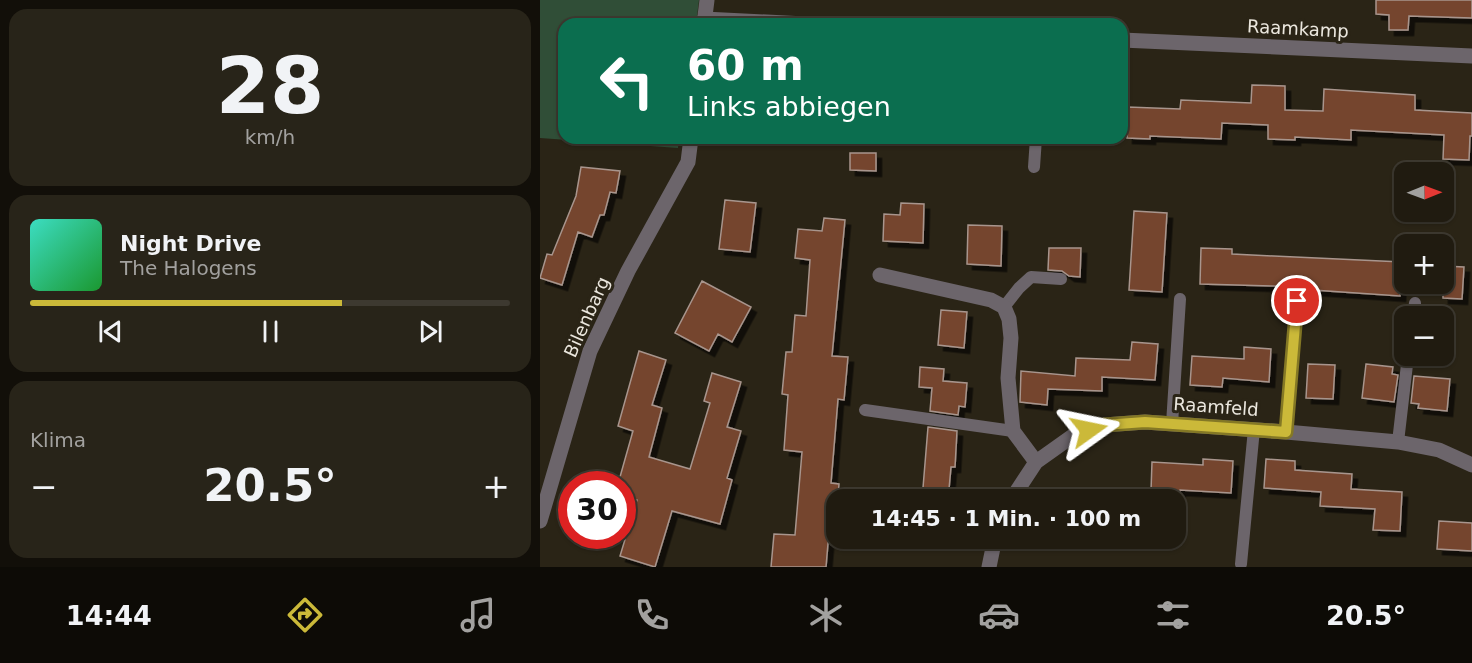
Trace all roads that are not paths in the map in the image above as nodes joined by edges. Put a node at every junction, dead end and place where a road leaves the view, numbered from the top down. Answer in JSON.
{"nodes":[{"id":1,"x":706,"y":0,"type":"edge"},
{"id":2,"x":704,"y":18,"type":"edge"},
{"id":3,"x":1128,"y":40,"type":"edge"},
{"id":4,"x":1472,"y":56,"type":"edge"},
{"id":5,"x":690,"y":144,"type":"edge"},
{"id":6,"x":1036,"y":144,"type":"edge"},
{"id":7,"x":1034,"y":167,"type":"dead end"},
{"id":8,"x":880,"y":275,"type":"dead end"},
{"id":9,"x":1062,"y":279,"type":"dead end"},
{"id":10,"x":1180,"y":299,"type":"dead end"},
{"id":11,"x":1297,"y":301,"type":"dead end"},
{"id":12,"x":1415,"y":303,"type":"dead end"},
{"id":13,"x":1415,"y":306,"type":"edge"},
{"id":14,"x":1004,"y":307,"type":"junction"},
{"id":15,"x":1407,"y":366,"type":"edge"},
{"id":16,"x":865,"y":410,"type":"dead end"},
{"id":17,"x":1172,"y":424,"type":"junction"},
{"id":18,"x":1254,"y":429,"type":"junction"},
{"id":19,"x":1013,"y":430,"type":"junction"},
{"id":20,"x":1286,"y":432,"type":"junction"},
{"id":21,"x":1398,"y":442,"type":"junction"},
{"id":22,"x":1035,"y":462,"type":"junction"},
{"id":23,"x":1472,"y":465,"type":"edge"},
{"id":24,"x":1018,"y":489,"type":"edge"},
{"id":25,"x":540,"y":521,"type":"edge"},
{"id":26,"x":993,"y":549,"type":"edge"},
{"id":27,"x":1241,"y":564,"type":"dead end"},
{"id":28,"x":989,"y":567,"type":"edge"}],
"edges":[{"from":1,"to":2,"type":"street"},
{"from":3,"to":4,"type":"street","name":"Raamkamp"},
{"from":5,"to":25,"type":"street","name":"Bilenbarg"},
{"from":6,"to":7,"type":"lane"},
{"from":8,"to":14,"type":"street"},
{"from":9,"to":14,"type":"lane"},
{"from":10,"to":17,"type":"lane"},
{"from":11,"to":20,"type":"lane"},
{"from":12,"to":13,"type":"lane"},
{"from":14,"to":19,"type":"street"},
{"from":15,"to":21,"type":"lane"},
{"from":16,"to":19,"type":"lane"},
{"from":17,"to":18,"type":"street","name":"Raamfeld"},
{"from":17,"to":22,"type":"street","name":"Raamfeld"},
{"from":18,"to":20,"type":"street","name":"Raamfeld"},
{"from":18,"to":27,"type":"lane"},
{"from":19,"to":22,"type":"street"},
{"from":20,"to":21,"type":"street","name":"Raamfeld"},
{"from":21,"to":23,"type":"street","name":"Raamfeld"},
{"from":22,"to":24,"type":"street","name":"Raamfeld"},
{"from":26,"to":28,"type":"street"}]}
